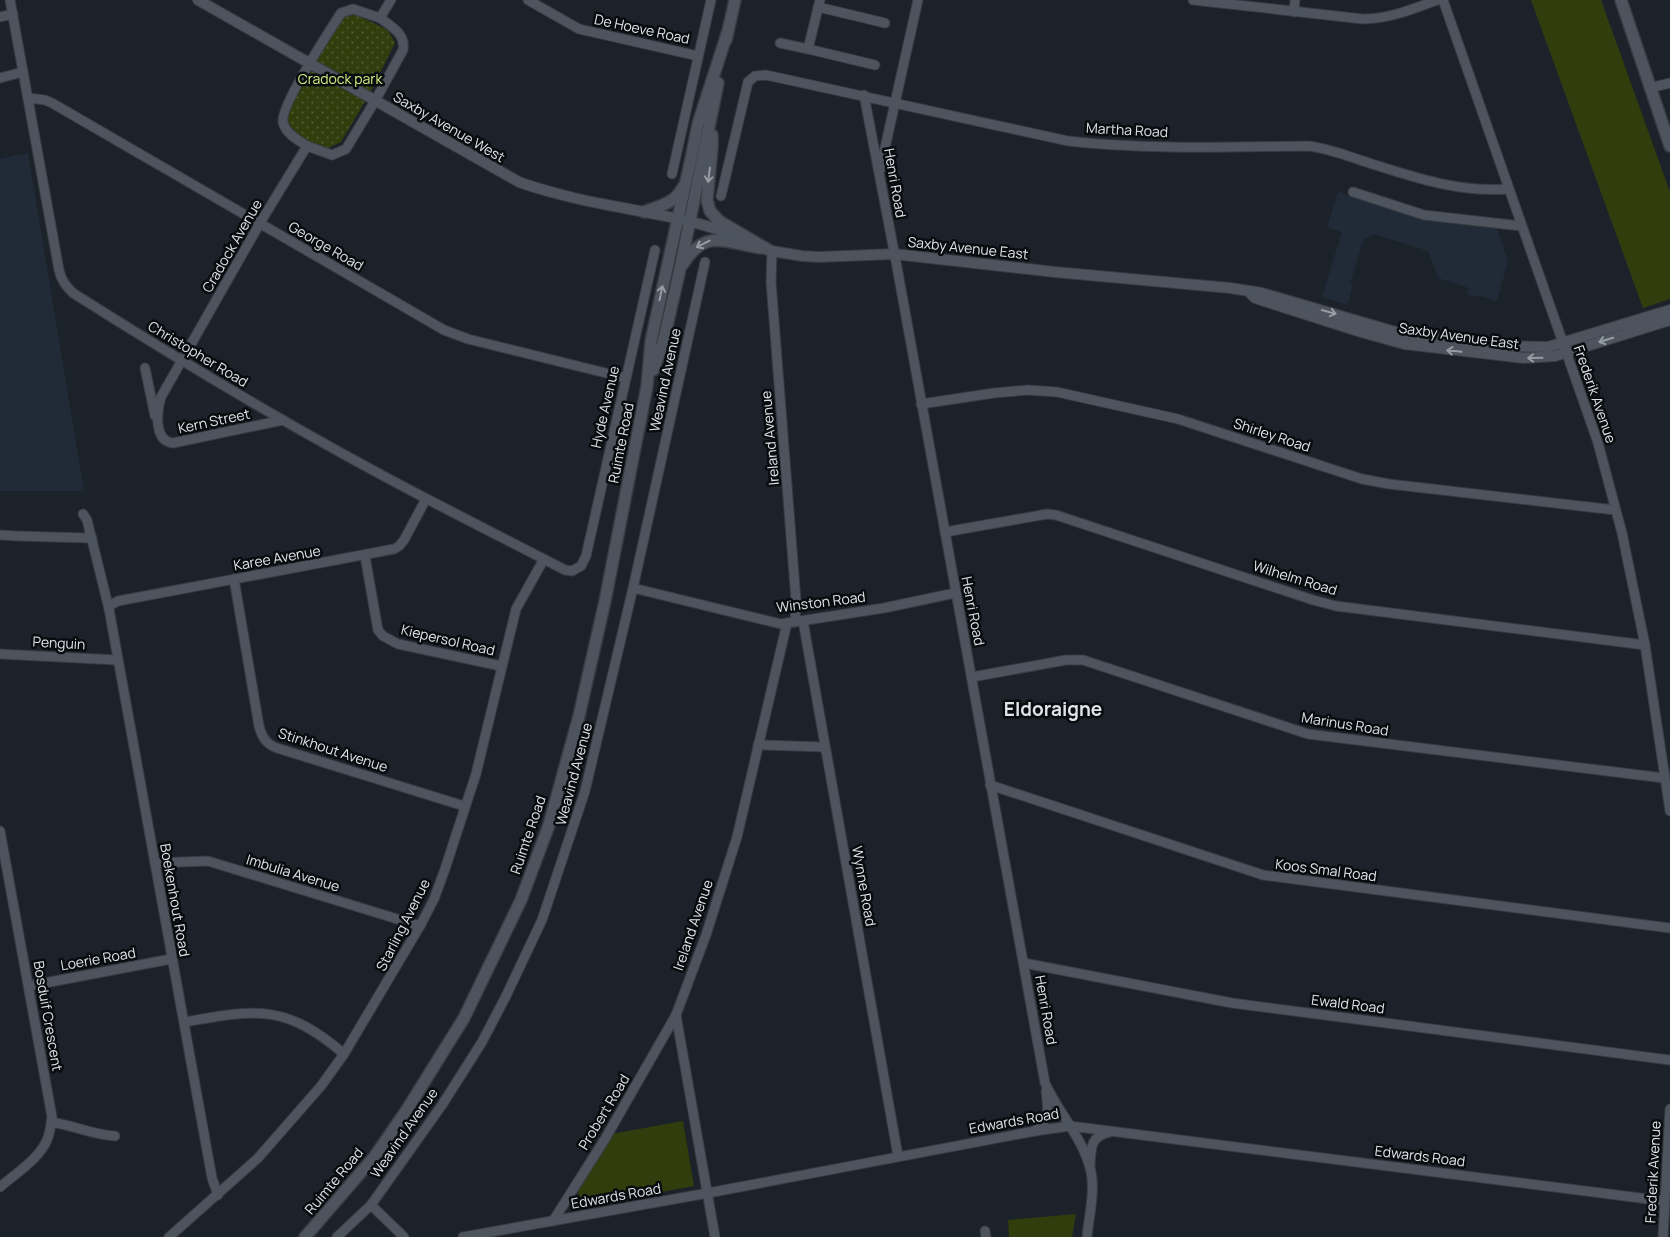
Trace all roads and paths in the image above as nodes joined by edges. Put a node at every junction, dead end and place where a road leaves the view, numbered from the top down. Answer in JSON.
{"nodes":[{"id":1,"x":10,"y":0,"type":"edge"},
{"id":2,"x":198,"y":0,"type":"edge"},
{"id":3,"x":391,"y":0,"type":"edge"},
{"id":4,"x":528,"y":0,"type":"edge"},
{"id":5,"x":711,"y":0,"type":"edge"},
{"id":6,"x":735,"y":0,"type":"edge"},
{"id":7,"x":918,"y":0,"type":"edge"},
{"id":8,"x":1193,"y":0,"type":"edge"},
{"id":9,"x":1295,"y":0,"type":"edge"},
{"id":10,"x":1437,"y":0,"type":"edge"},
{"id":11,"x":1443,"y":0,"type":"edge"},
{"id":12,"x":1621,"y":0,"type":"edge"},
{"id":13,"x":819,"y":3,"type":"edge"},
{"id":14,"x":1294,"y":12,"type":"junction"},
{"id":15,"x":13,"y":14,"type":"junction"},
{"id":16,"x":0,"y":17,"type":"edge"},
{"id":17,"x":380,"y":18,"type":"junction"},
{"id":18,"x":885,"y":23,"type":"dead end"},
{"id":19,"x":727,"y":34,"type":"junction"},
{"id":20,"x":780,"y":42,"type":"dead end"},
{"id":21,"x":808,"y":49,"type":"junction"},
{"id":22,"x":698,"y":56,"type":"junction"},
{"id":23,"x":310,"y":63,"type":"junction"},
{"id":24,"x":875,"y":65,"type":"dead end"},
{"id":25,"x":23,"y":72,"type":"junction"},
{"id":26,"x":0,"y":78,"type":"edge"},
{"id":27,"x":1670,"y":83,"type":"edge"},
{"id":28,"x":1650,"y":88,"type":"junction"},
{"id":29,"x":864,"y":95,"type":"junction"},
{"id":30,"x":28,"y":98,"type":"junction"},
{"id":31,"x":376,"y":101,"type":"junction"},
{"id":32,"x":896,"y":103,"type":"junction"},
{"id":33,"x":710,"y":126,"type":"junction"},
{"id":34,"x":307,"y":146,"type":"junction"},
{"id":35,"x":1670,"y":146,"type":"edge"},
{"id":36,"x":880,"y":173,"type":"junction"},
{"id":37,"x":672,"y":174,"type":"dead end"},
{"id":38,"x":688,"y":176,"type":"junction"},
{"id":39,"x":1509,"y":189,"type":"junction"},
{"id":40,"x":1353,"y":192,"type":"dead end"},
{"id":41,"x":721,"y":196,"type":"dead end"},
{"id":42,"x":644,"y":212,"type":"junction"},
{"id":43,"x":683,"y":219,"type":"junction"},
{"id":44,"x":260,"y":223,"type":"junction"},
{"id":45,"x":1522,"y":226,"type":"junction"},
{"id":46,"x":655,"y":250,"type":"dead end"},
{"id":47,"x":770,"y":250,"type":"junction"},
{"id":48,"x":894,"y":254,"type":"junction"},
{"id":49,"x":705,"y":262,"type":"dead end"},
{"id":50,"x":680,"y":268,"type":"junction"},
{"id":51,"x":1670,"y":310,"type":"edge"},
{"id":52,"x":1670,"y":320,"type":"edge"},
{"id":53,"x":1565,"y":347,"type":"junction"},
{"id":54,"x":182,"y":360,"type":"junction"},
{"id":55,"x":145,"y":368,"type":"dead end"},
{"id":56,"x":626,"y":378,"type":"junction"},
{"id":57,"x":648,"y":386,"type":"junction"},
{"id":58,"x":921,"y":404,"type":"junction"},
{"id":59,"x":283,"y":420,"type":"junction"},
{"id":60,"x":158,"y":428,"type":"junction"},
{"id":61,"x":426,"y":499,"type":"junction"},
{"id":62,"x":1615,"y":510,"type":"junction"},
{"id":63,"x":82,"y":514,"type":"dead end"},
{"id":64,"x":945,"y":532,"type":"junction"},
{"id":65,"x":0,"y":535,"type":"edge"},
{"id":66,"x":92,"y":538,"type":"junction"},
{"id":67,"x":365,"y":556,"type":"junction"},
{"id":68,"x":544,"y":559,"type":"junction"},
{"id":69,"x":578,"y":568,"type":"joint"},
{"id":70,"x":234,"y":579,"type":"junction"},
{"id":71,"x":633,"y":588,"type":"junction"},
{"id":72,"x":955,"y":593,"type":"junction"},
{"id":73,"x":109,"y":609,"type":"junction"},
{"id":74,"x":795,"y":622,"type":"junction"},
{"id":75,"x":1645,"y":645,"type":"junction"},
{"id":76,"x":0,"y":654,"type":"edge"},
{"id":77,"x":117,"y":660,"type":"junction"},
{"id":78,"x":501,"y":666,"type":"junction"},
{"id":79,"x":972,"y":677,"type":"junction"},
{"id":80,"x":758,"y":745,"type":"junction"},
{"id":81,"x":824,"y":747,"type":"junction"},
{"id":82,"x":1664,"y":778,"type":"junction"},
{"id":83,"x":990,"y":785,"type":"junction"},
{"id":84,"x":464,"y":806,"type":"junction"},
{"id":85,"x":1670,"y":810,"type":"edge"},
{"id":86,"x":0,"y":831,"type":"edge"},
{"id":87,"x":155,"y":863,"type":"junction"},
{"id":88,"x":420,"y":926,"type":"junction"},
{"id":89,"x":1670,"y":928,"type":"edge"},
{"id":90,"x":171,"y":959,"type":"junction"},
{"id":91,"x":1024,"y":963,"type":"junction"},
{"id":92,"x":29,"y":986,"type":"junction"},
{"id":93,"x":676,"y":1015,"type":"junction"},
{"id":94,"x":185,"y":1022,"type":"junction"},
{"id":95,"x":344,"y":1054,"type":"junction"},
{"id":96,"x":1670,"y":1060,"type":"edge"},
{"id":97,"x":1045,"y":1083,"type":"junction"},
{"id":98,"x":1670,"y":1109,"type":"edge"},
{"id":99,"x":51,"y":1122,"type":"junction"},
{"id":100,"x":1070,"y":1126,"type":"junction"},
{"id":101,"x":1035,"y":1131,"type":"junction"},
{"id":102,"x":1115,"y":1131,"type":"junction"},
{"id":103,"x":115,"y":1136,"type":"dead end"},
{"id":104,"x":898,"y":1156,"type":"junction"},
{"id":105,"x":1090,"y":1168,"type":"junction"},
{"id":106,"x":0,"y":1187,"type":"edge"},
{"id":107,"x":708,"y":1193,"type":"junction"},
{"id":108,"x":218,"y":1195,"type":"junction"},
{"id":109,"x":1664,"y":1201,"type":"junction"},
{"id":110,"x":370,"y":1205,"type":"junction"},
{"id":111,"x":553,"y":1221,"type":"junction"},
{"id":112,"x":169,"y":1237,"type":"edge"},
{"id":113,"x":305,"y":1237,"type":"edge"},
{"id":114,"x":337,"y":1237,"type":"edge"},
{"id":115,"x":404,"y":1237,"type":"edge"},
{"id":116,"x":463,"y":1237,"type":"edge"},
{"id":117,"x":715,"y":1237,"type":"edge"},
{"id":118,"x":1087,"y":1237,"type":"edge"},
{"id":119,"x":1663,"y":1237,"type":"edge"}],
"edges":[{"from":1,"to":15,"type":"street","name":"Christopher Road"},
{"from":2,"to":23,"type":"street","name":"Saxby Avenue West"},
{"from":3,"to":17,"type":"street"},
{"from":4,"to":22,"type":"street","name":"De Hoeve Road"},
{"from":5,"to":22,"type":"street"},
{"from":6,"to":19,"type":"main road","name":"Ruimte Road"},
{"from":7,"to":32,"type":"street"},
{"from":8,"to":14,"type":"street"},
{"from":9,"to":14,"type":"street"},
{"from":10,"to":14,"type":"street"},
{"from":11,"to":39,"type":"street","name":"Frederik Avenue"},
{"from":12,"to":28,"type":"main road"},
{"from":13,"to":18,"type":"street"},
{"from":13,"to":21,"type":"street"},
{"from":15,"to":16,"type":"street"},
{"from":15,"to":25,"type":"street","name":"Christopher Road"},
{"from":17,"to":23,"type":"street"},
{"from":17,"to":31,"type":"street"},
{"from":19,"to":33,"type":"main road","name":"Ruimte Road"},
{"from":19,"to":38,"type":"main road","name":"Ruimte Road"},
{"from":20,"to":21,"type":"street"},
{"from":21,"to":24,"type":"street"},
{"from":22,"to":37,"type":"street"},
{"from":23,"to":31,"type":"street","name":"Saxby Avenue West"},
{"from":23,"to":34,"type":"street"},
{"from":25,"to":26,"type":"street"},
{"from":25,"to":30,"type":"street","name":"Christopher Road"},
{"from":27,"to":28,"type":"street"},
{"from":28,"to":35,"type":"main road"},
{"from":29,"to":32,"type":"street","name":"Martha Road"},
{"from":29,"to":36,"type":"street","name":"Henri Road"},
{"from":29,"to":41,"type":"street","name":"Martha Road"},
{"from":30,"to":44,"type":"street","name":"George Road"},
{"from":30,"to":54,"type":"street","name":"Christopher Road"},
{"from":31,"to":34,"type":"street"},
{"from":31,"to":42,"type":"street","name":"Saxby Avenue West"},
{"from":32,"to":36,"type":"street"},
{"from":32,"to":39,"type":"street","name":"Martha Road"},
{"from":33,"to":43,"type":"main road","name":"Ruimte Road"},
{"from":33,"to":47,"type":"main road","one_way":true},
{"from":34,"to":44,"type":"street","name":"Cradock Avenue"},
{"from":36,"to":48,"type":"street","name":"Henri Road"},
{"from":38,"to":42,"type":"main road"},
{"from":38,"to":43,"type":"main road","name":"Ruimte Road"},
{"from":39,"to":45,"type":"street","name":"Frederik Avenue"},
{"from":40,"to":45,"type":"street"},
{"from":42,"to":43,"type":"street","name":"Saxby Avenue West"},
{"from":43,"to":47,"type":"street","name":"Saxby Avenue East"},
{"from":43,"to":50,"type":"main road","name":"Ruimte Road"},
{"from":57,"to":43,"type":"main road","name":"Ruimte Road","one_way":true},
{"from":44,"to":54,"type":"street","name":"Cradock Avenue"},
{"from":44,"to":56,"type":"street","name":"George Road"},
{"from":45,"to":53,"type":"street","name":"Frederik Avenue"},
{"from":46,"to":56,"type":"street","name":"Hyde Avenue"},
{"from":47,"to":48,"type":"street","name":"Saxby Avenue East"},
{"from":47,"to":50,"type":"main road","one_way":true},
{"from":47,"to":74,"type":"street","name":"Ireland Avenue"},
{"from":48,"to":53,"type":"street","name":"Saxby Avenue East"},
{"from":48,"to":58,"type":"street","name":"Henri Road"},
{"from":49,"to":71,"type":"street","name":"Weavind Avenue"},
{"from":50,"to":57,"type":"main road","name":"Ruimte Road"},
{"from":51,"to":53,"type":"street","name":"Saxby Avenue East"},
{"from":52,"to":53,"type":"street","name":"Saxby Avenue East","one_way":true},
{"from":53,"to":62,"type":"street","name":"Frederik Avenue"},
{"from":54,"to":59,"type":"street","name":"Christopher Road"},
{"from":54,"to":60,"type":"street","name":"Kern Street"},
{"from":55,"to":60,"type":"street","name":"Kern Street"},
{"from":56,"to":69,"type":"street","name":"Hyde Avenue"},
{"from":57,"to":113,"type":"main road","name":"Ruimte Road"},
{"from":58,"to":62,"type":"street","name":"Shirley Road"},
{"from":58,"to":64,"type":"street","name":"Henri Road"},
{"from":59,"to":60,"type":"street","name":"Kern Street"},
{"from":59,"to":61,"type":"street","name":"Christopher Road"},
{"from":61,"to":67,"type":"street","name":"Karee Avenue"},
{"from":61,"to":68,"type":"street","name":"Christopher Road"},
{"from":62,"to":75,"type":"street","name":"Frederik Avenue"},
{"from":63,"to":66,"type":"street","name":"Boekenhout Road"},
{"from":64,"to":72,"type":"street","name":"Henri Road"},
{"from":64,"to":75,"type":"street","name":"Wilhelm Road"},
{"from":65,"to":66,"type":"street"},
{"from":66,"to":73,"type":"street","name":"Boekenhout Road"},
{"from":67,"to":70,"type":"street","name":"Karee Avenue"},
{"from":67,"to":78,"type":"street","name":"Kiepersol Road"},
{"from":68,"to":69,"type":"street","name":"Christopher Road"},
{"from":68,"to":78,"type":"street","name":"Starling Avenue"},
{"from":70,"to":73,"type":"street","name":"Karee Avenue"},
{"from":70,"to":84,"type":"street","name":"Stinkhout Avenue"},
{"from":71,"to":74,"type":"street","name":"Winston Road"},
{"from":71,"to":110,"type":"street","name":"Weavind Avenue"},
{"from":72,"to":74,"type":"street","name":"Winston Road"},
{"from":72,"to":79,"type":"street","name":"Henri Road"},
{"from":73,"to":77,"type":"street","name":"Boekenhout Road"},
{"from":74,"to":80,"type":"street","name":"Ireland Avenue"},
{"from":74,"to":81,"type":"street","name":"Wynne Road"},
{"from":75,"to":82,"type":"street","name":"Frederik Avenue"},
{"from":76,"to":77,"type":"street","name":"Penguin"},
{"from":77,"to":87,"type":"street","name":"Boekenhout Road"},
{"from":78,"to":84,"type":"street","name":"Starling Avenue"},
{"from":79,"to":82,"type":"street","name":"Marinus Road"},
{"from":79,"to":83,"type":"street","name":"Henri Road"},
{"from":80,"to":81,"type":"street"},
{"from":80,"to":93,"type":"street","name":"Ireland Avenue"},
{"from":81,"to":104,"type":"street","name":"Wynne Road"},
{"from":82,"to":85,"type":"street","name":"Frederik Avenue"},
{"from":83,"to":89,"type":"street","name":"Koos Smal Road"},
{"from":83,"to":91,"type":"street","name":"Henri Road"},
{"from":84,"to":88,"type":"street","name":"Starling Avenue"},
{"from":86,"to":92,"type":"street","name":"Bosduif Crescent"},
{"from":87,"to":88,"type":"street","name":"Imbulia Avenue"},
{"from":87,"to":90,"type":"street","name":"Boekenhout Road"},
{"from":88,"to":95,"type":"street","name":"Starling Avenue"},
{"from":90,"to":92,"type":"street","name":"Loerie Road"},
{"from":90,"to":94,"type":"street","name":"Boekenhout Road"},
{"from":91,"to":96,"type":"street","name":"Ewald Road"},
{"from":91,"to":97,"type":"street","name":"Henri Road"},
{"from":92,"to":99,"type":"street","name":"Bosduif Crescent"},
{"from":93,"to":107,"type":"street"},
{"from":93,"to":111,"type":"street","name":"Probert Road"},
{"from":94,"to":95,"type":"street"},
{"from":94,"to":108,"type":"street","name":"Boekenhout Road"},
{"from":95,"to":108,"type":"street","name":"Starling Avenue"},
{"from":97,"to":100,"type":"street","name":"Henri Road"},
{"from":97,"to":101,"type":"street"},
{"from":98,"to":109,"type":"street","name":"Frederik Avenue"},
{"from":99,"to":103,"type":"street"},
{"from":99,"to":106,"type":"street","name":"Bosduif Crescent"},
{"from":100,"to":101,"type":"street","name":"Edwards Road"},
{"from":100,"to":102,"type":"street","name":"Edwards Road"},
{"from":100,"to":105,"type":"street","name":"Henri Road"},
{"from":101,"to":104,"type":"street","name":"Edwards Road"},
{"from":102,"to":105,"type":"street"},
{"from":102,"to":109,"type":"street","name":"Edwards Road"},
{"from":104,"to":107,"type":"street","name":"Edwards Road"},
{"from":105,"to":118,"type":"street"},
{"from":107,"to":111,"type":"street","name":"Edwards Road"},
{"from":107,"to":117,"type":"street"},
{"from":108,"to":112,"type":"street","name":"Starling Avenue"},
{"from":109,"to":119,"type":"street","name":"Frederik Avenue"},
{"from":110,"to":114,"type":"street","name":"Weavind Avenue"},
{"from":110,"to":115,"type":"street"},
{"from":111,"to":116,"type":"street","name":"Edwards Road"}]}
